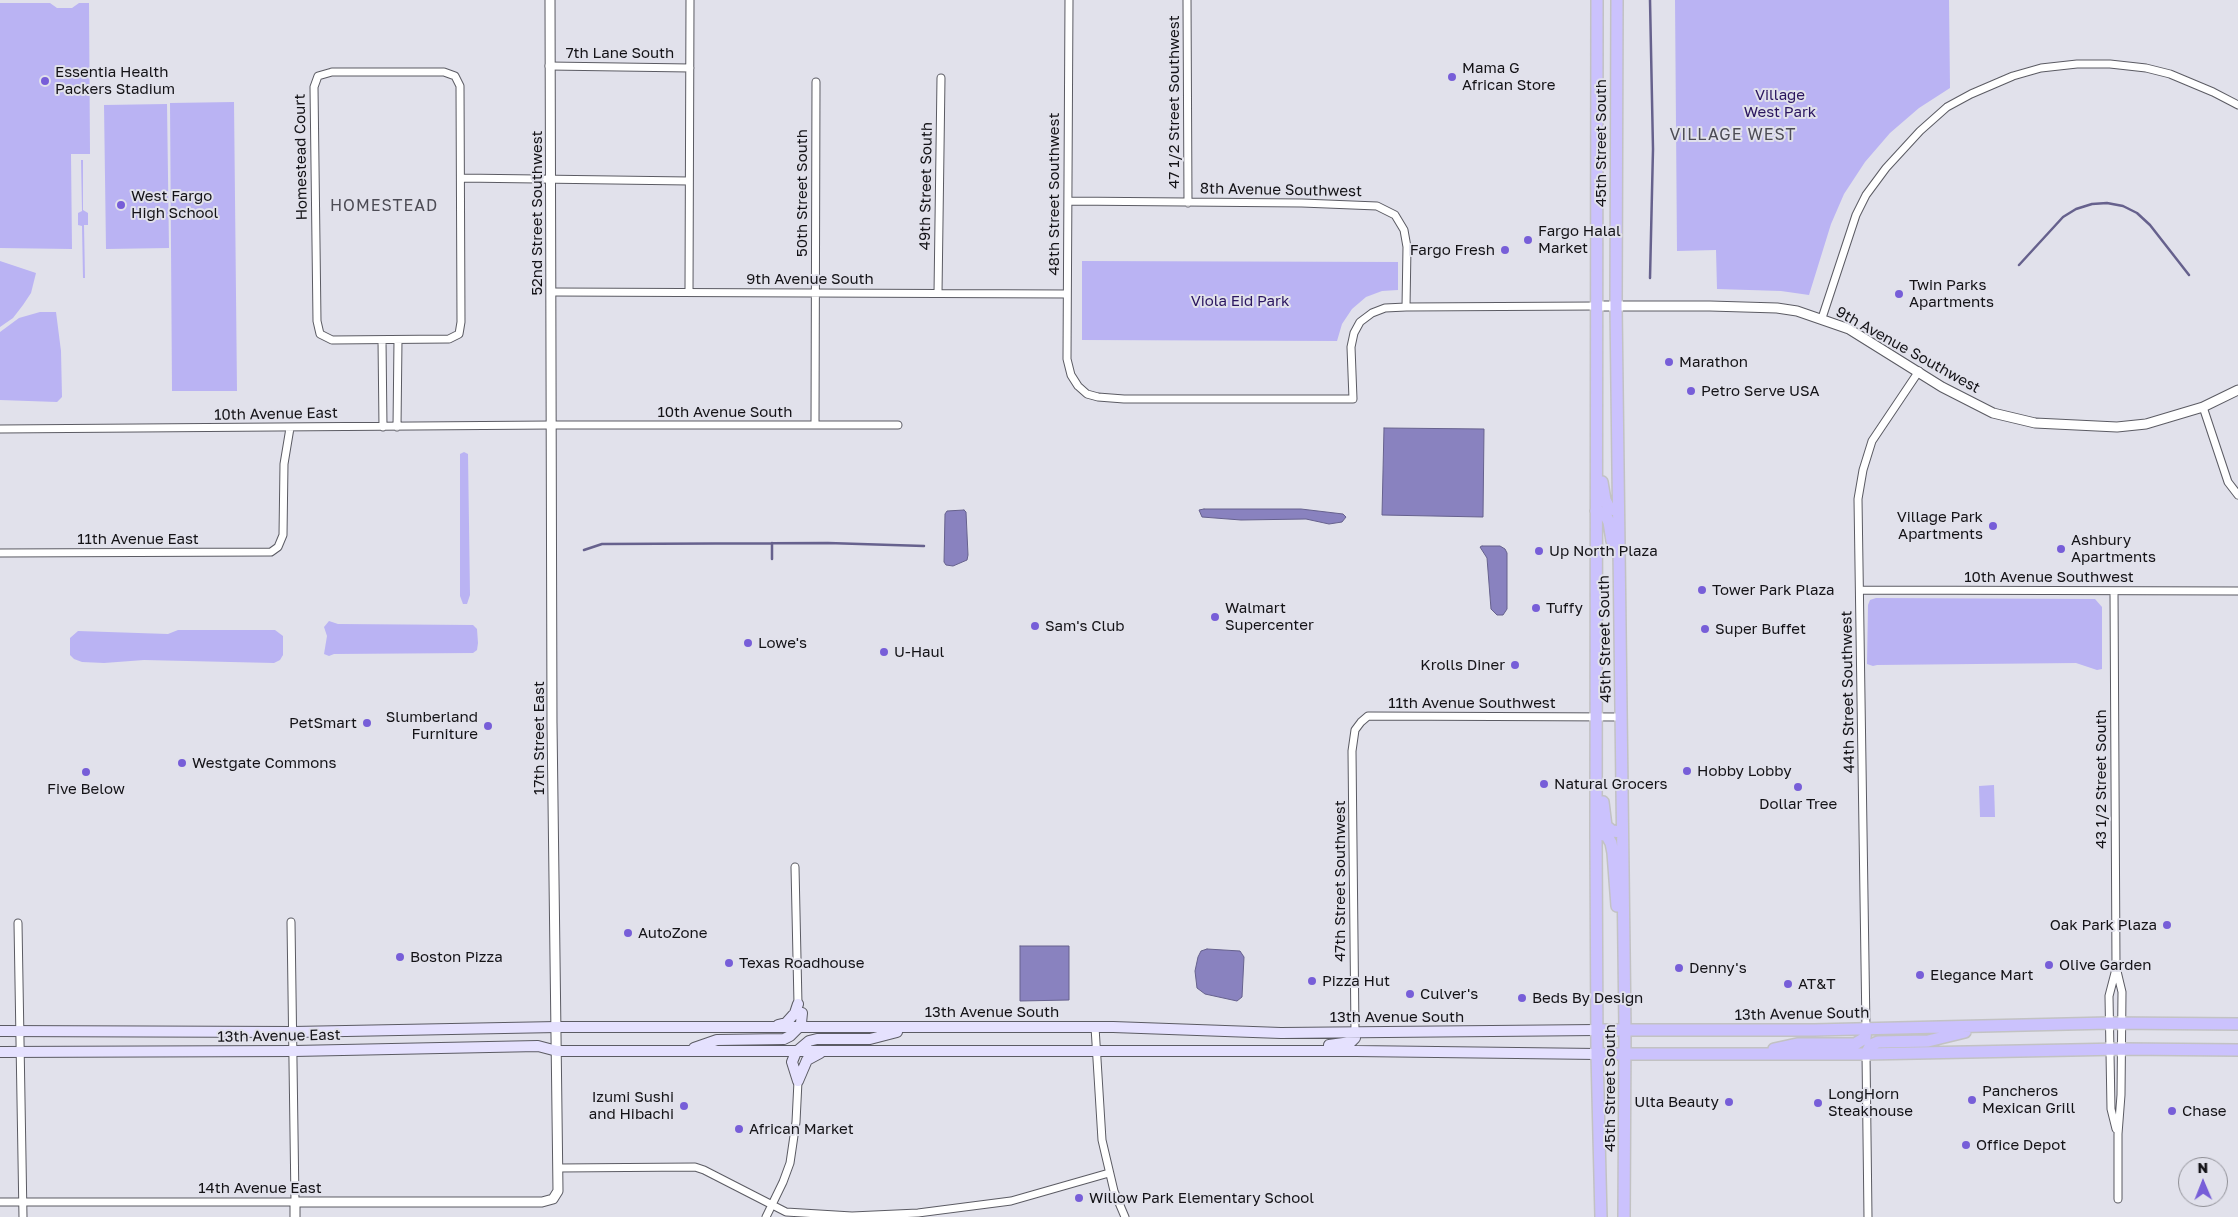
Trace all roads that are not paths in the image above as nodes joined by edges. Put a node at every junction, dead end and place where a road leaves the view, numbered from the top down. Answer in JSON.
{"nodes":[{"id":1,"x":550,"y":0,"type":"edge"},
{"id":2,"x":690,"y":0,"type":"edge"},
{"id":3,"x":1069,"y":0,"type":"edge"},
{"id":4,"x":1187,"y":0,"type":"edge"},
{"id":5,"x":1597,"y":0,"type":"edge"},
{"id":6,"x":1617,"y":0,"type":"edge"},
{"id":7,"x":549,"y":66,"type":"junction"},
{"id":8,"x":690,"y":68,"type":"junction"},
{"id":9,"x":941,"y":78,"type":"dead end"},
{"id":10,"x":816,"y":82,"type":"dead end"},
{"id":11,"x":2238,"y":105,"type":"edge"},
{"id":12,"x":461,"y":178,"type":"junction"},
{"id":13,"x":552,"y":178,"type":"junction"},
{"id":14,"x":689,"y":181,"type":"junction"},
{"id":15,"x":1068,"y":201,"type":"junction"},
{"id":16,"x":1188,"y":203,"type":"junction"},
{"id":17,"x":552,"y":292,"type":"junction"},
{"id":18,"x":690,"y":292,"type":"junction"},
{"id":19,"x":815,"y":293,"type":"junction"},
{"id":20,"x":938,"y":293,"type":"junction"},
{"id":21,"x":1067,"y":294,"type":"junction"},
{"id":22,"x":1596,"y":306,"type":"junction"},
{"id":23,"x":1616,"y":306,"type":"junction"},
{"id":24,"x":1406,"y":308,"type":"junction"},
{"id":25,"x":1822,"y":318,"type":"junction"},
{"id":26,"x":382,"y":340,"type":"junction"},
{"id":27,"x":398,"y":340,"type":"junction"},
{"id":28,"x":1919,"y":371,"type":"junction"},
{"id":29,"x":2238,"y":390,"type":"edge"},
{"id":30,"x":1596,"y":402,"type":"junction"},
{"id":31,"x":2203,"y":407,"type":"junction"},
{"id":32,"x":552,"y":425,"type":"junction"},
{"id":33,"x":816,"y":425,"type":"junction"},
{"id":34,"x":898,"y":425,"type":"dead end"},
{"id":35,"x":383,"y":427,"type":"junction"},
{"id":36,"x":397,"y":427,"type":"junction"},
{"id":37,"x":290,"y":428,"type":"junction"},
{"id":38,"x":0,"y":429,"type":"edge"},
{"id":39,"x":2238,"y":495,"type":"edge"},
{"id":40,"x":1596,"y":511,"type":"junction"},
{"id":41,"x":1618,"y":511,"type":"junction"},
{"id":42,"x":0,"y":553,"type":"edge"},
{"id":43,"x":1860,"y":590,"type":"junction"},
{"id":44,"x":2114,"y":591,"type":"junction"},
{"id":45,"x":2238,"y":591,"type":"edge"},
{"id":46,"x":1620,"y":620,"type":"junction"},
{"id":47,"x":1596,"y":717,"type":"junction"},
{"id":48,"x":1621,"y":717,"type":"junction"},
{"id":49,"x":1355,"y":730,"type":"joint"},
{"id":50,"x":1596,"y":765,"type":"junction"},
{"id":51,"x":1596,"y":832,"type":"junction"},
{"id":52,"x":1623,"y":832,"type":"junction"},
{"id":53,"x":795,"y":867,"type":"dead end"},
{"id":54,"x":291,"y":922,"type":"dead end"},
{"id":55,"x":18,"y":923,"type":"dead end"},
{"id":56,"x":1623,"y":943,"type":"junction"},
{"id":57,"x":2116,"y":967,"type":"junction"},
{"id":58,"x":800,"y":1009,"type":"junction"},
{"id":59,"x":2109,"y":1023,"type":"junction"},
{"id":60,"x":2122,"y":1023,"type":"junction"},
{"id":61,"x":2238,"y":1024,"type":"edge"},
{"id":62,"x":557,"y":1027,"type":"junction"},
{"id":63,"x":771,"y":1027,"type":"junction"},
{"id":64,"x":1095,"y":1027,"type":"junction"},
{"id":65,"x":1986,"y":1027,"type":"junction"},
{"id":66,"x":798,"y":1028,"type":"junction"},
{"id":67,"x":825,"y":1028,"type":"junction"},
{"id":68,"x":912,"y":1028,"type":"junction"},
{"id":69,"x":1866,"y":1029,"type":"junction"},
{"id":70,"x":1598,"y":1030,"type":"junction"},
{"id":71,"x":1625,"y":1030,"type":"junction"},
{"id":72,"x":0,"y":1031,"type":"edge"},
{"id":73,"x":20,"y":1031,"type":"junction"},
{"id":74,"x":293,"y":1032,"type":"junction"},
{"id":75,"x":1355,"y":1032,"type":"junction"},
{"id":76,"x":2122,"y":1049,"type":"junction"},
{"id":77,"x":2109,"y":1050,"type":"junction"},
{"id":78,"x":2238,"y":1050,"type":"edge"},
{"id":79,"x":557,"y":1051,"type":"junction"},
{"id":80,"x":686,"y":1051,"type":"junction"},
{"id":81,"x":0,"y":1052,"type":"edge"},
{"id":82,"x":21,"y":1052,"type":"junction"},
{"id":83,"x":294,"y":1052,"type":"junction"},
{"id":84,"x":754,"y":1052,"type":"junction"},
{"id":85,"x":796,"y":1052,"type":"junction"},
{"id":86,"x":823,"y":1052,"type":"junction"},
{"id":87,"x":1096,"y":1052,"type":"junction"},
{"id":88,"x":1245,"y":1052,"type":"junction"},
{"id":89,"x":1625,"y":1053,"type":"junction"},
{"id":90,"x":1597,"y":1054,"type":"junction"},
{"id":91,"x":1748,"y":1054,"type":"junction"},
{"id":92,"x":1866,"y":1054,"type":"junction"},
{"id":93,"x":792,"y":1062,"type":"junction"},
{"id":94,"x":798,"y":1081,"type":"junction"},
{"id":95,"x":2118,"y":1134,"type":"junction"},
{"id":96,"x":1600,"y":1162,"type":"junction"},
{"id":97,"x":559,"y":1168,"type":"junction"},
{"id":98,"x":1109,"y":1173,"type":"junction"},
{"id":99,"x":2118,"y":1199,"type":"dead end"},
{"id":100,"x":23,"y":1201,"type":"junction"},
{"id":101,"x":0,"y":1202,"type":"edge"},
{"id":102,"x":295,"y":1202,"type":"junction"},
{"id":103,"x":772,"y":1205,"type":"junction"},
{"id":104,"x":23,"y":1217,"type":"edge"},
{"id":105,"x":295,"y":1217,"type":"edge"},
{"id":106,"x":766,"y":1217,"type":"edge"},
{"id":107,"x":1125,"y":1217,"type":"edge"},
{"id":108,"x":1601,"y":1217,"type":"edge"},
{"id":109,"x":1608,"y":1217,"type":"edge"},
{"id":110,"x":1624,"y":1217,"type":"edge"},
{"id":111,"x":1868,"y":1217,"type":"edge"}],
"edges":[{"from":1,"to":7,"type":"street","name":"52nd Street Southwest"},
{"from":2,"to":8,"type":"street"},
{"from":3,"to":15,"type":"street","name":"48th Street Southwest"},
{"from":4,"to":16,"type":"street","name":"47 1/2 Street Southwest"},
{"from":5,"to":22,"type":"main road","name":"45th Street South"},
{"from":6,"to":23,"type":"main road","name":"45th Street South"},
{"from":7,"to":8,"type":"street","name":"7th Lane South"},
{"from":7,"to":13,"type":"street","name":"52nd Street Southwest"},
{"from":8,"to":14,"type":"street"},
{"from":9,"to":20,"type":"street","name":"49th Street South"},
{"from":10,"to":19,"type":"street","name":"50th Street South"},
{"from":11,"to":25,"type":"street"},
{"from":12,"to":13,"type":"street"},
{"from":12,"to":26,"type":"street","name":"Homestead Court"},
{"from":12,"to":27,"type":"street","name":"Homestead Court"},
{"from":13,"to":14,"type":"street"},
{"from":13,"to":17,"type":"street","name":"52nd Street Southwest"},
{"from":14,"to":18,"type":"street"},
{"from":15,"to":16,"type":"street","name":"8th Avenue Southwest"},
{"from":15,"to":21,"type":"street","name":"48th Street Southwest"},
{"from":16,"to":24,"type":"street","name":"8th Avenue Southwest"},
{"from":17,"to":18,"type":"street","name":"9th Avenue South"},
{"from":17,"to":32,"type":"street","name":"52nd Street Southwest"},
{"from":18,"to":19,"type":"street","name":"9th Avenue South"},
{"from":19,"to":20,"type":"street","name":"9th Avenue South"},
{"from":19,"to":33,"type":"street","name":"50th Street South"},
{"from":20,"to":21,"type":"street","name":"9th Avenue South"},
{"from":21,"to":24,"type":"street","name":"48th Street Southwest"},
{"from":22,"to":23,"type":"street","name":"9th Avenue Southwest"},
{"from":22,"to":24,"type":"street","name":"9th Avenue Southwest"},
{"from":22,"to":30,"type":"main road","name":"45th Street South"},
{"from":23,"to":25,"type":"street","name":"9th Avenue Southwest"},
{"from":23,"to":41,"type":"main road","name":"45th Street South"},
{"from":25,"to":28,"type":"street","name":"9th Avenue Southwest"},
{"from":26,"to":27,"type":"street","name":"Homestead Court"},
{"from":26,"to":35,"type":"street"},
{"from":27,"to":36,"type":"street"},
{"from":28,"to":31,"type":"street","name":"9th Avenue Southwest"},
{"from":28,"to":43,"type":"street","name":"44th Street Southwest"},
{"from":29,"to":31,"type":"street","name":"9th Avenue Southwest"},
{"from":30,"to":40,"type":"main road","name":"45th Street South"},
{"from":30,"to":41,"type":"main road"},
{"from":31,"to":39,"type":"street"},
{"from":32,"to":33,"type":"street","name":"10th Avenue South"},
{"from":32,"to":36,"type":"street","name":"10th Avenue East"},
{"from":32,"to":62,"type":"street","name":"17th Street East"},
{"from":33,"to":34,"type":"street","name":"10th Avenue South"},
{"from":35,"to":36,"type":"street","name":"10th Avenue East"},
{"from":35,"to":37,"type":"street","name":"10th Avenue East"},
{"from":37,"to":38,"type":"street","name":"10th Avenue East"},
{"from":37,"to":42,"type":"street","name":"11th Avenue East"},
{"from":40,"to":46,"type":"main road"},
{"from":40,"to":47,"type":"main road","name":"45th Street South"},
{"from":41,"to":46,"type":"main road","name":"45th Street South"},
{"from":43,"to":44,"type":"street","name":"10th Avenue Southwest"},
{"from":43,"to":69,"type":"street","name":"44th Street Southwest"},
{"from":44,"to":45,"type":"street","name":"10th Avenue Southwest"},
{"from":44,"to":57,"type":"street","name":"43 1/2 Street South"},
{"from":46,"to":48,"type":"main road","name":"45th Street South"},
{"from":47,"to":48,"type":"street","name":"11th Avenue Southwest"},
{"from":47,"to":49,"type":"street","name":"11th Avenue Southwest"},
{"from":47,"to":50,"type":"main road","name":"45th Street South"},
{"from":48,"to":52,"type":"main road","name":"45th Street South"},
{"from":49,"to":75,"type":"street","name":"47th Street Southwest"},
{"from":50,"to":51,"type":"main road","name":"45th Street South"},
{"from":50,"to":52,"type":"main road"},
{"from":51,"to":56,"type":"main road"},
{"from":51,"to":70,"type":"main road","name":"45th Street South"},
{"from":52,"to":56,"type":"main road","name":"45th Street South"},
{"from":53,"to":58,"type":"street"},
{"from":54,"to":74,"type":"street"},
{"from":55,"to":73,"type":"street"},
{"from":56,"to":71,"type":"main road","name":"45th Street South"},
{"from":57,"to":59,"type":"street","name":"43 1/2 Street South"},
{"from":57,"to":60,"type":"street","name":"43 1/2 Street South"},
{"from":58,"to":63,"type":"main road"},
{"from":58,"to":66,"type":"main road"},
{"from":58,"to":67,"type":"main road"},
{"from":59,"to":60,"type":"main road","name":"13th Avenue South"},
{"from":59,"to":65,"type":"main road","name":"13th Avenue South"},
{"from":59,"to":77,"type":"street","name":"43 1/2 Street South"},
{"from":60,"to":61,"type":"main road","name":"13th Avenue South"},
{"from":60,"to":76,"type":"street","name":"43 1/2 Street South"},
{"from":62,"to":63,"type":"main road","name":"13th Avenue South"},
{"from":62,"to":74,"type":"main road","name":"13th Avenue East"},
{"from":62,"to":79,"type":"street","name":"17th Street East"},
{"from":63,"to":66,"type":"main road","name":"13th Avenue South"},
{"from":64,"to":68,"type":"main road","name":"13th Avenue South"},
{"from":64,"to":75,"type":"main road","name":"13th Avenue South"},
{"from":64,"to":87,"type":"street"},
{"from":65,"to":69,"type":"main road","name":"13th Avenue South"},
{"from":65,"to":92,"type":"main road"},
{"from":66,"to":67,"type":"main road","name":"13th Avenue South"},
{"from":66,"to":80,"type":"main road"},
{"from":67,"to":68,"type":"main road","name":"13th Avenue South"},
{"from":68,"to":85,"type":"main road"},
{"from":69,"to":71,"type":"main road","name":"13th Avenue South"},
{"from":69,"to":91,"type":"main road"},
{"from":70,"to":71,"type":"main road","name":"13th Avenue South"},
{"from":70,"to":75,"type":"main road","name":"13th Avenue South"},
{"from":70,"to":90,"type":"main road","name":"45th Street South"},
{"from":71,"to":89,"type":"main road","name":"45th Street South"},
{"from":72,"to":73,"type":"main road","name":"13th Avenue East"},
{"from":73,"to":74,"type":"main road","name":"13th Avenue East"},
{"from":73,"to":82,"type":"street"},
{"from":74,"to":83,"type":"street"},
{"from":75,"to":88,"type":"main road"},
{"from":76,"to":77,"type":"main road"},
{"from":76,"to":78,"type":"main road"},
{"from":76,"to":95,"type":"street","name":"43 1/2 Street South"},
{"from":77,"to":92,"type":"main road"},
{"from":77,"to":95,"type":"street","name":"43 1/2 Street South"},
{"from":79,"to":80,"type":"main road"},
{"from":79,"to":83,"type":"main road","name":"13th Avenue East"},
{"from":79,"to":97,"type":"street","name":"17th Street East"},
{"from":80,"to":84,"type":"main road"},
{"from":81,"to":82,"type":"main road","name":"13th Avenue East"},
{"from":82,"to":83,"type":"main road","name":"13th Avenue East"},
{"from":82,"to":100,"type":"street"},
{"from":83,"to":102,"type":"street"},
{"from":84,"to":85,"type":"main road"},
{"from":84,"to":93,"type":"main road"},
{"from":85,"to":86,"type":"main road"},
{"from":85,"to":93,"type":"main road"},
{"from":86,"to":87,"type":"main road"},
{"from":86,"to":94,"type":"main road"},
{"from":87,"to":88,"type":"main road"},
{"from":87,"to":98,"type":"street"},
{"from":88,"to":90,"type":"main road"},
{"from":89,"to":90,"type":"main road"},
{"from":89,"to":91,"type":"main road"},
{"from":89,"to":110,"type":"main road","name":"45th Street South"},
{"from":90,"to":96,"type":"main road","name":"45th Street South"},
{"from":91,"to":92,"type":"main road"},
{"from":92,"to":111,"type":"street"},
{"from":93,"to":94,"type":"main road"},
{"from":94,"to":103,"type":"street"},
{"from":95,"to":99,"type":"street","name":"43 1/2 Street South"},
{"from":96,"to":108,"type":"main road","name":"45th Street South"},
{"from":96,"to":109,"type":"main road"},
{"from":97,"to":102,"type":"street","name":"14th Avenue East"},
{"from":97,"to":103,"type":"street"},
{"from":98,"to":103,"type":"street"},
{"from":98,"to":107,"type":"street"},
{"from":100,"to":101,"type":"street","name":"14th Avenue East"},
{"from":100,"to":102,"type":"street","name":"14th Avenue East"},
{"from":100,"to":104,"type":"street"},
{"from":102,"to":105,"type":"street"},
{"from":103,"to":106,"type":"street"}]}
